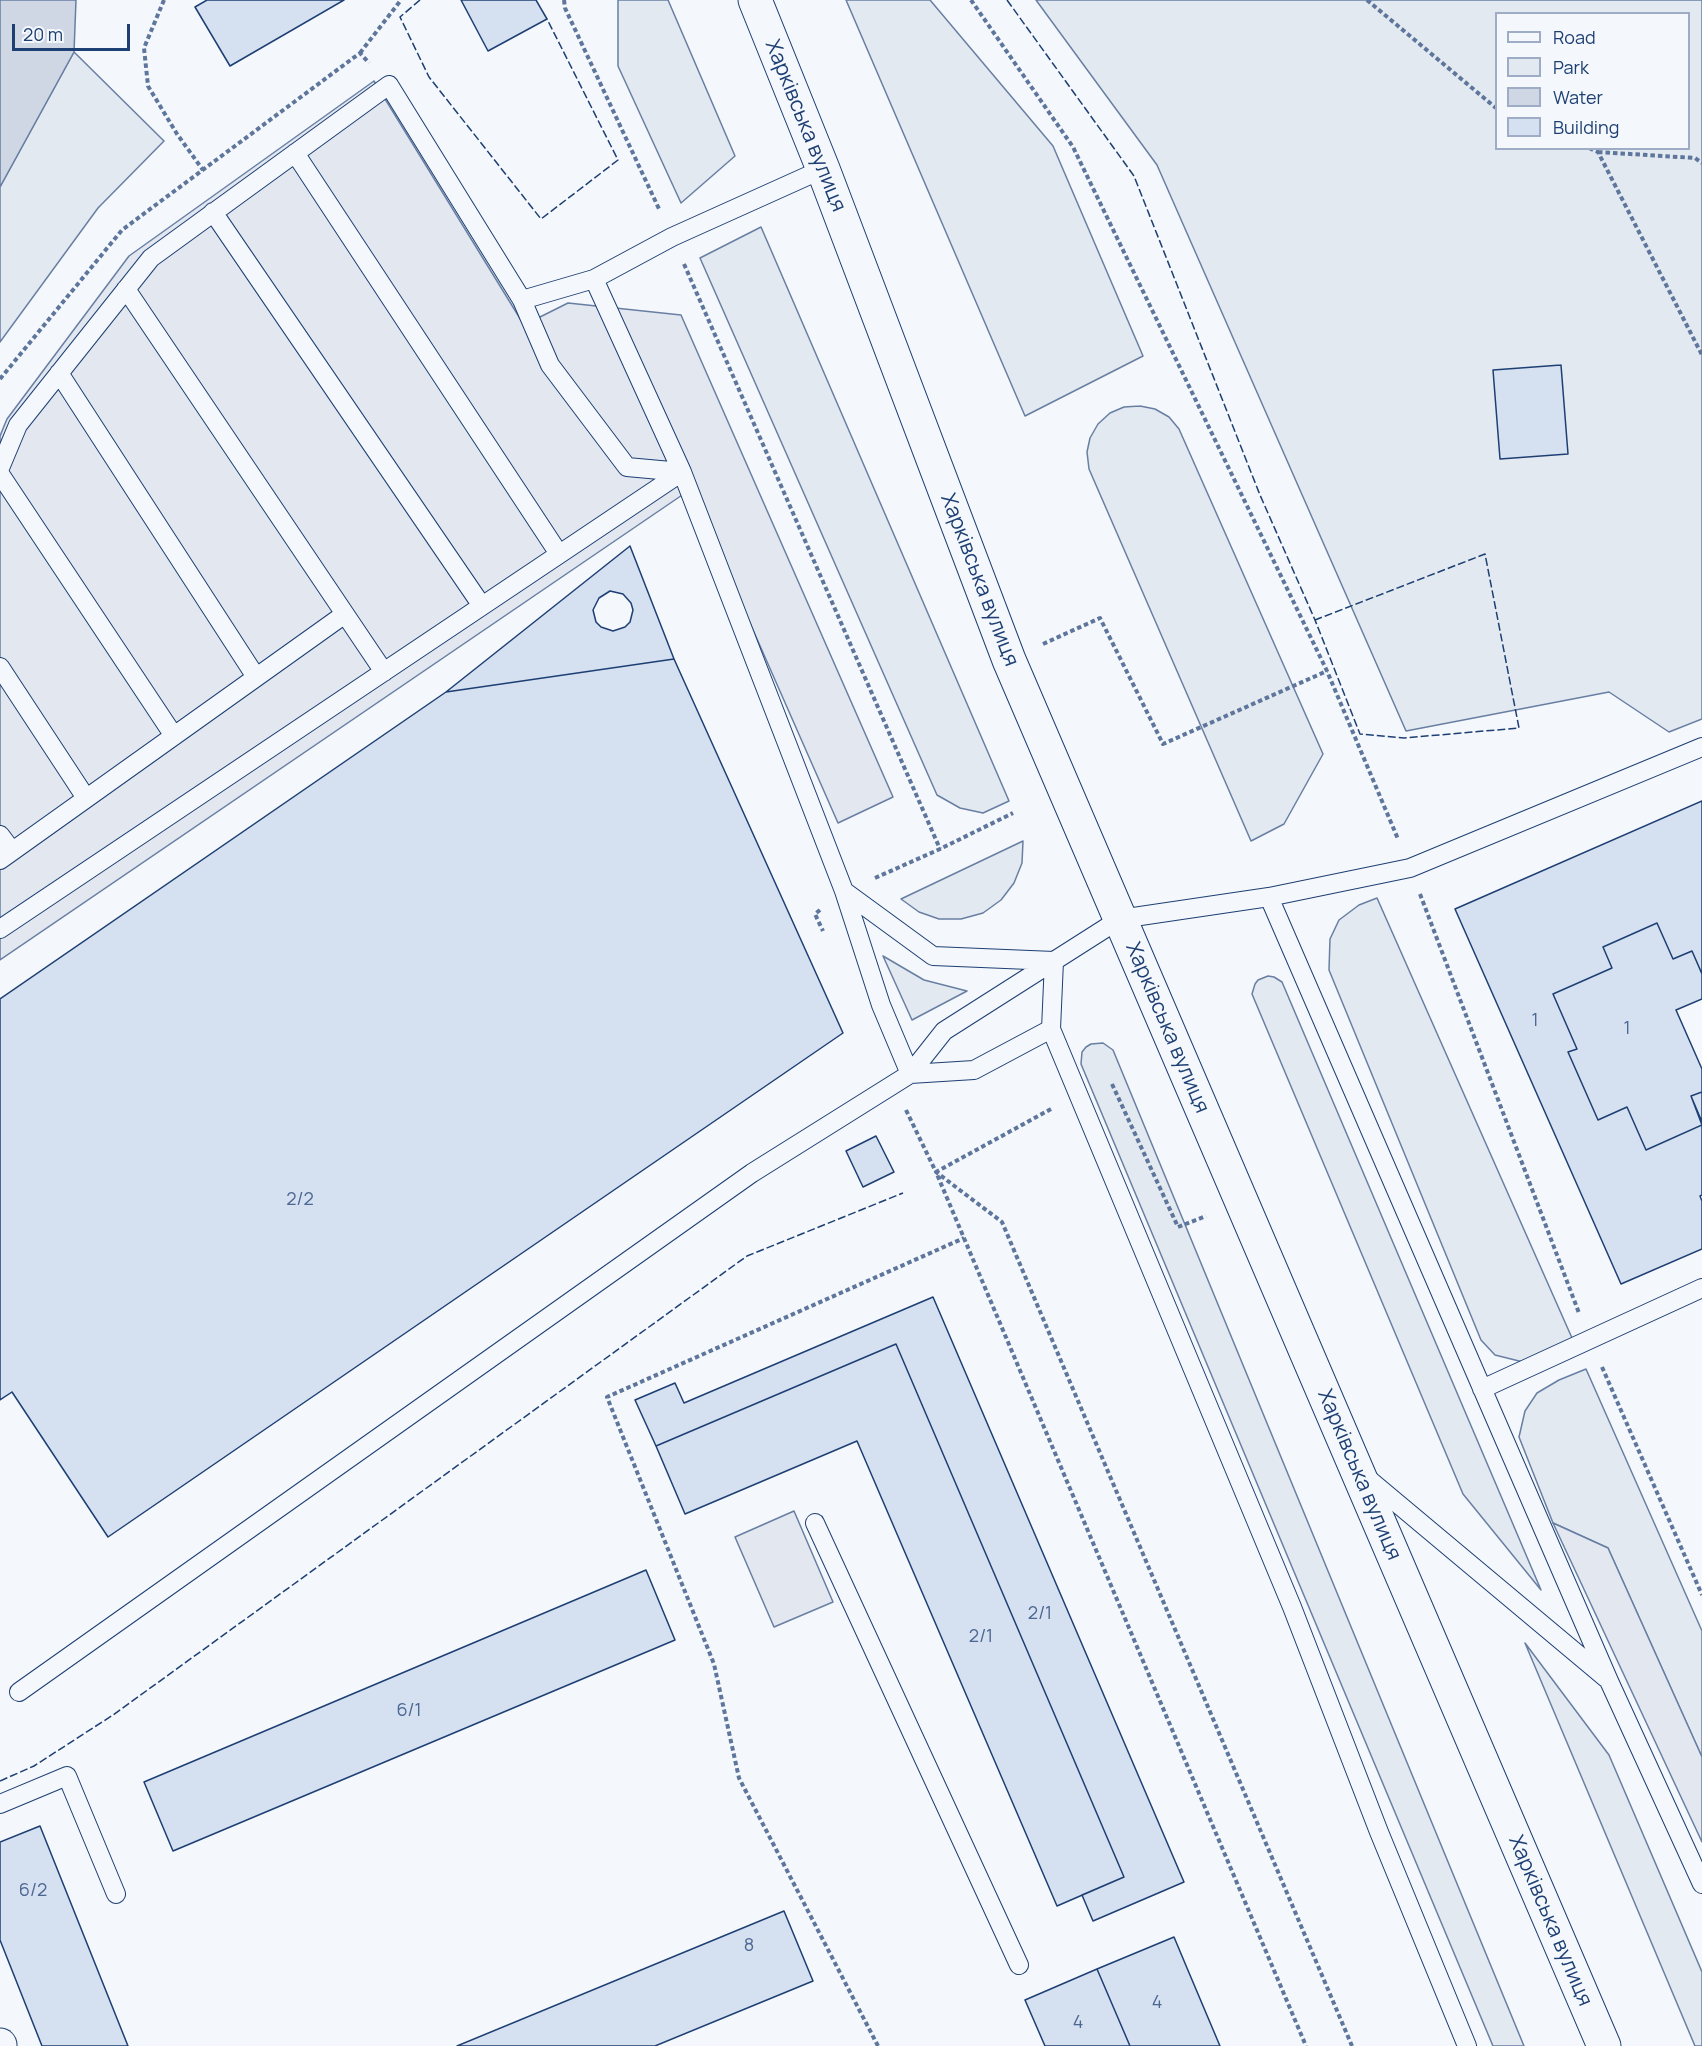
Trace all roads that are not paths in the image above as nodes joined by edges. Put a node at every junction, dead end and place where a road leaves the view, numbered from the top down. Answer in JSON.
{"nodes":[{"id":1,"x":755,"y":0,"type":"edge"},
{"id":2,"x":295,"y":153,"type":"junction"},
{"id":3,"x":822,"y":169,"type":"junction"},
{"id":4,"x":213,"y":212,"type":"junction"},
{"id":5,"x":594,"y":279,"type":"junction"},
{"id":6,"x":126,"y":289,"type":"junction"},
{"id":7,"x":522,"y":300,"type":"junction"},
{"id":8,"x":59,"y":373,"type":"junction"},
{"id":9,"x":0,"y":468,"type":"edge"},
{"id":10,"x":682,"y":472,"type":"junction"},
{"id":11,"x":0,"y":474,"type":"edge"},
{"id":12,"x":559,"y":554,"type":"junction"},
{"id":13,"x":482,"y":606,"type":"junction"},
{"id":14,"x":345,"y":614,"type":"junction"},
{"id":15,"x":0,"y":667,"type":"edge"},
{"id":16,"x":384,"y":672,"type":"junction"},
{"id":17,"x":256,"y":677,"type":"junction"},
{"id":18,"x":174,"y":735,"type":"junction"},
{"id":19,"x":1702,"y":747,"type":"edge"},
{"id":20,"x":86,"y":798,"type":"junction"},
{"id":21,"x":0,"y":835,"type":"edge"},
{"id":22,"x":6,"y":856,"type":"edge"},
{"id":23,"x":844,"y":891,"type":"junction"},
{"id":24,"x":1269,"y":897,"type":"junction"},
{"id":25,"x":1120,"y":919,"type":"junction"},
{"id":26,"x":0,"y":929,"type":"edge"},
{"id":27,"x":1054,"y":961,"type":"junction"},
{"id":28,"x":1051,"y":1029,"type":"junction"},
{"id":29,"x":910,"y":1074,"type":"junction"},
{"id":30,"x":1702,"y":1288,"type":"edge"},
{"id":31,"x":1482,"y":1389,"type":"junction"},
{"id":32,"x":1357,"y":1470,"type":"junction"},
{"id":33,"x":815,"y":1523,"type":"dead end"},
{"id":34,"x":1609,"y":1681,"type":"junction"},
{"id":35,"x":19,"y":1692,"type":"dead end"},
{"id":36,"x":0,"y":1804,"type":"edge"},
{"id":37,"x":1702,"y":1884,"type":"edge"},
{"id":38,"x":117,"y":1894,"type":"dead end"},
{"id":39,"x":1019,"y":1965,"type":"dead end"},
{"id":40,"x":1467,"y":2046,"type":"edge"},
{"id":41,"x":1604,"y":2046,"type":"edge"}],
"edges":[{"from":1,"to":3,"type":"main road","name":"Харківська вулиця"},
{"from":2,"to":4,"type":"lane"},
{"from":2,"to":7,"type":"lane"},
{"from":2,"to":12,"type":"lane"},
{"from":3,"to":5,"type":"lane"},
{"from":3,"to":25,"type":"main road","name":"Харківська вулиця"},
{"from":4,"to":6,"type":"lane"},
{"from":4,"to":13,"type":"lane"},
{"from":5,"to":7,"type":"lane"},
{"from":5,"to":10,"type":"lane"},
{"from":6,"to":8,"type":"lane"},
{"from":6,"to":14,"type":"lane"},
{"from":7,"to":10,"type":"lane"},
{"from":8,"to":9,"type":"lane"},
{"from":8,"to":17,"type":"lane"},
{"from":10,"to":12,"type":"lane"},
{"from":10,"to":23,"type":"lane"},
{"from":11,"to":18,"type":"lane"},
{"from":12,"to":13,"type":"lane"},
{"from":13,"to":16,"type":"lane"},
{"from":14,"to":16,"type":"lane"},
{"from":14,"to":17,"type":"lane"},
{"from":15,"to":20,"type":"lane"},
{"from":16,"to":26,"type":"lane"},
{"from":17,"to":18,"type":"lane"},
{"from":18,"to":20,"type":"lane"},
{"from":19,"to":24,"type":"lane"},
{"from":20,"to":22,"type":"lane"},
{"from":21,"to":22,"type":"lane"},
{"from":23,"to":27,"type":"lane"},
{"from":23,"to":29,"type":"lane"},
{"from":24,"to":25,"type":"lane"},
{"from":24,"to":31,"type":"lane"},
{"from":25,"to":27,"type":"lane"},
{"from":25,"to":32,"type":"main road","name":"Харківська вулиця"},
{"from":27,"to":28,"type":"lane"},
{"from":27,"to":29,"type":"lane"},
{"from":28,"to":29,"type":"lane"},
{"from":28,"to":40,"type":"lane"},
{"from":29,"to":35,"type":"lane"},
{"from":30,"to":31,"type":"lane"},
{"from":31,"to":34,"type":"lane"},
{"from":32,"to":34,"type":"lane"},
{"from":32,"to":41,"type":"main road","name":"Харківська вулиця"},
{"from":33,"to":39,"type":"lane"},
{"from":34,"to":37,"type":"lane"},
{"from":36,"to":38,"type":"lane"}]}
